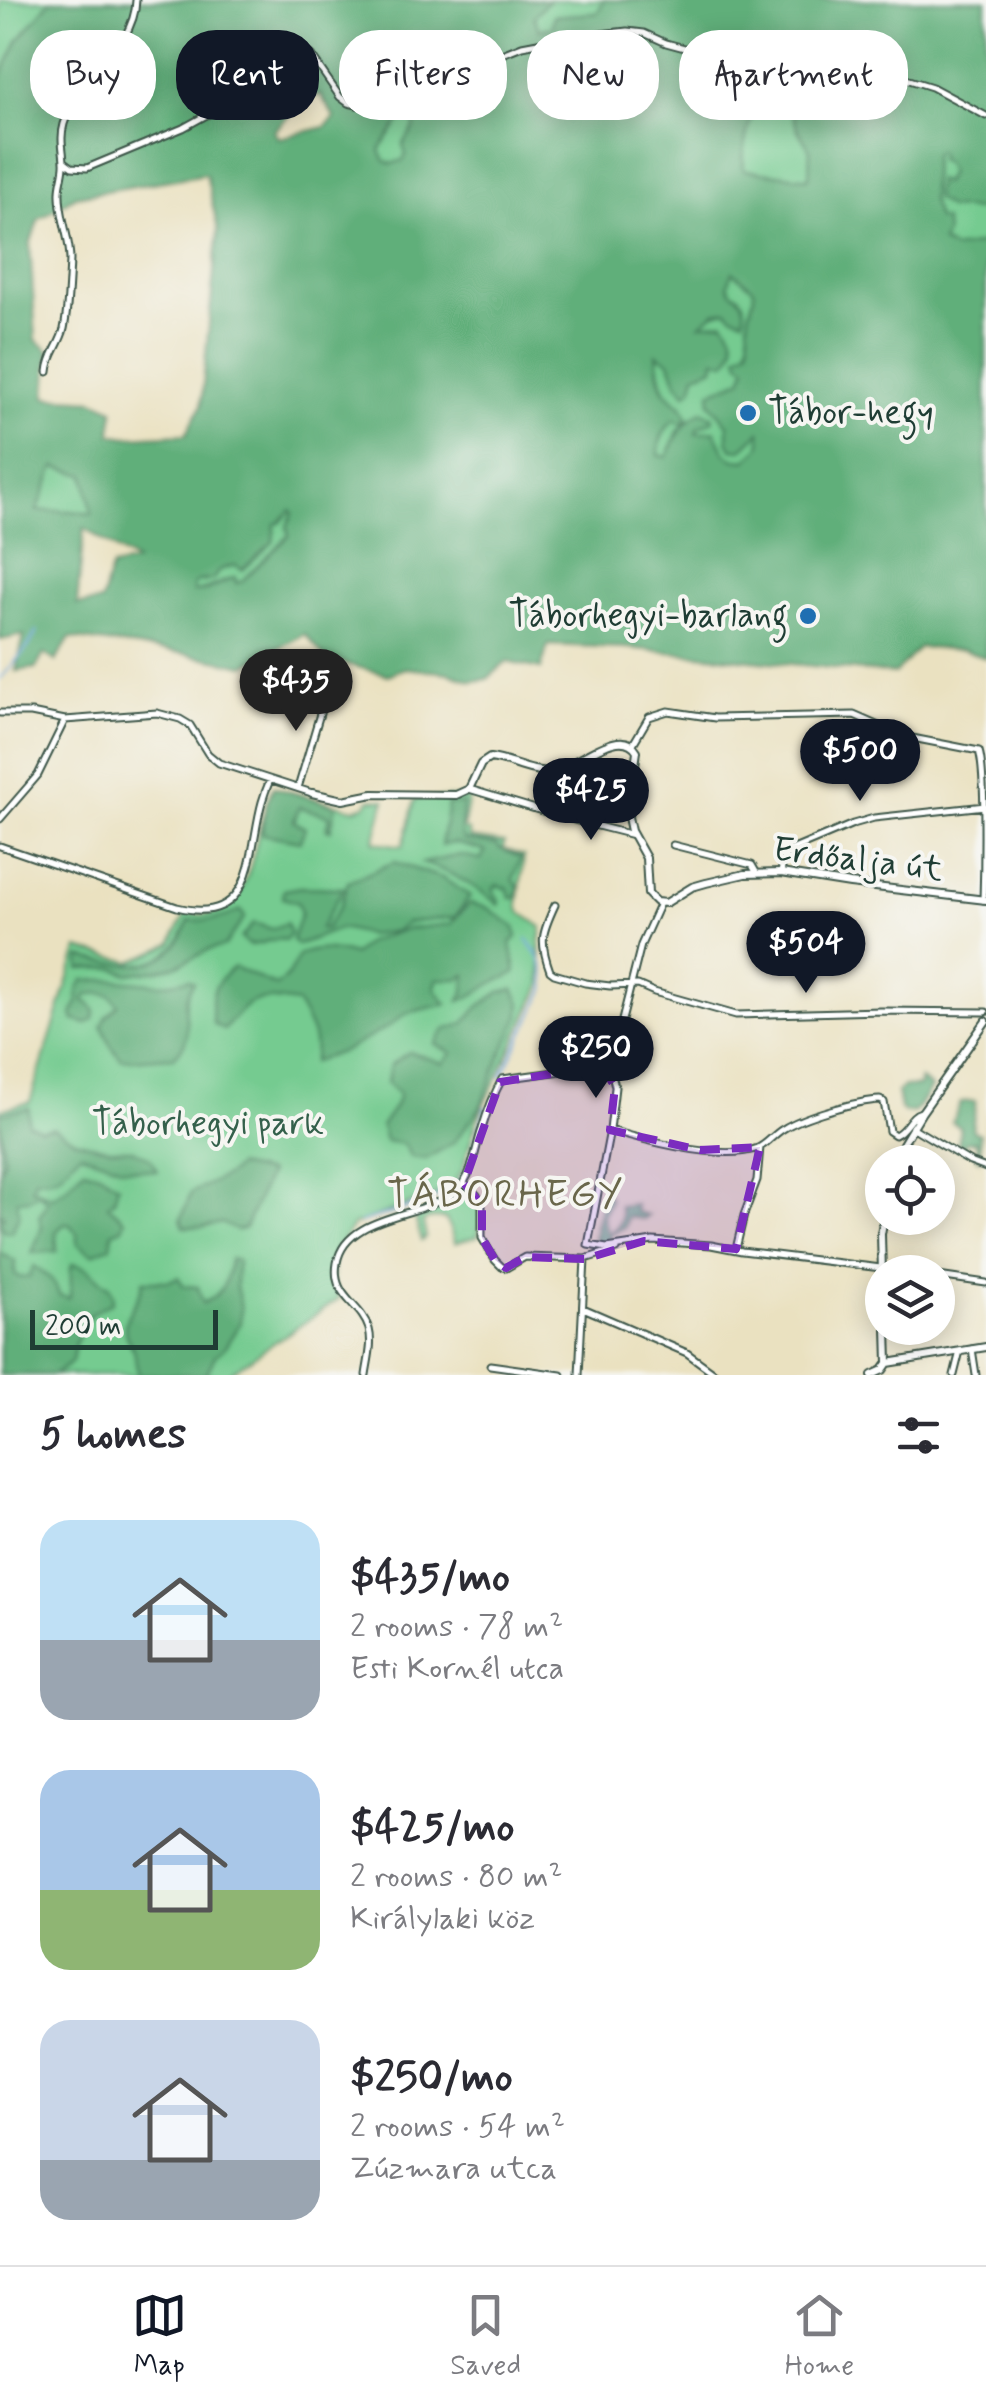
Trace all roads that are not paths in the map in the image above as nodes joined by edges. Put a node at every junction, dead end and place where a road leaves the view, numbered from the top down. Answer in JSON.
{"nodes":[{"id":1,"x":136,"y":0,"type":"edge"},
{"id":2,"x":986,"y":116,"type":"edge"},
{"id":3,"x":64,"y":161,"type":"junction"},
{"id":4,"x":48,"y":372,"type":"dead end"},
{"id":5,"x":327,"y":690,"type":"dead end"},
{"id":6,"x":0,"y":712,"type":"edge"},
{"id":7,"x":66,"y":720,"type":"junction"},
{"id":8,"x":632,"y":744,"type":"junction"},
{"id":9,"x":270,"y":780,"type":"junction"},
{"id":10,"x":298,"y":789,"type":"junction"},
{"id":11,"x":469,"y":789,"type":"junction"},
{"id":12,"x":312,"y":793,"type":"joint"},
{"id":13,"x":986,"y":793,"type":"edge"},
{"id":14,"x":986,"y":806,"type":"edge"},
{"id":15,"x":0,"y":820,"type":"edge"},
{"id":16,"x":633,"y":835,"type":"junction"},
{"id":17,"x":673,"y":845,"type":"dead end"},
{"id":18,"x":0,"y":846,"type":"edge"},
{"id":19,"x":756,"y":872,"type":"junction"},
{"id":20,"x":781,"y":872,"type":"junction"},
{"id":21,"x":985,"y":900,"type":"edge"},
{"id":22,"x":660,"y":903,"type":"junction"},
{"id":23,"x":554,"y":905,"type":"dead end"},
{"id":24,"x":630,"y":985,"type":"junction"},
{"id":25,"x":986,"y":1012,"type":"edge"},
{"id":26,"x":986,"y":1021,"type":"edge"},
{"id":27,"x":606,"y":1063,"type":"junction"},
{"id":28,"x":922,"y":1112,"type":"junction"},
{"id":29,"x":912,"y":1127,"type":"junction"},
{"id":30,"x":610,"y":1130,"type":"junction"},
{"id":31,"x":902,"y":1145,"type":"edge"},
{"id":32,"x":760,"y":1147,"type":"junction"},
{"id":33,"x":986,"y":1168,"type":"edge"},
{"id":34,"x":464,"y":1183,"type":"junction"},
{"id":35,"x":623,"y":1246,"type":"junction"},
{"id":36,"x":736,"y":1249,"type":"junction"},
{"id":37,"x":585,"y":1259,"type":"junction"},
{"id":38,"x":865,"y":1268,"type":"edge"},
{"id":39,"x":955,"y":1278,"type":"edge"},
{"id":40,"x":986,"y":1283,"type":"edge"},
{"id":41,"x":583,"y":1308,"type":"junction"},
{"id":42,"x":887,"y":1345,"type":"edge"},
{"id":43,"x":986,"y":1347,"type":"edge"},
{"id":44,"x":972,"y":1349,"type":"junction"},
{"id":45,"x":960,"y":1351,"type":"junction"},
{"id":46,"x":888,"y":1363,"type":"junction"},
{"id":47,"x":490,"y":1365,"type":"dead end"},
{"id":48,"x":366,"y":1375,"type":"edge"},
{"id":49,"x":561,"y":1375,"type":"edge"},
{"id":50,"x":579,"y":1375,"type":"edge"},
{"id":51,"x":717,"y":1375,"type":"edge"},
{"id":52,"x":872,"y":1375,"type":"edge"},
{"id":53,"x":954,"y":1375,"type":"edge"},
{"id":54,"x":976,"y":1375,"type":"edge"}],
"edges":[{"from":1,"to":3,"type":"street"},
{"from":2,"to":3,"type":"street"},
{"from":3,"to":4,"type":"street"},
{"from":5,"to":10,"type":"street"},
{"from":6,"to":7,"type":"street"},
{"from":7,"to":9,"type":"street"},
{"from":7,"to":15,"type":"street"},
{"from":8,"to":11,"type":"street"},
{"from":8,"to":13,"type":"street"},
{"from":8,"to":16,"type":"street"},
{"from":9,"to":10,"type":"street"},
{"from":9,"to":18,"type":"street"},
{"from":10,"to":12,"type":"street"},
{"from":11,"to":12,"type":"street"},
{"from":11,"to":16,"type":"street"},
{"from":13,"to":14,"type":"street"},
{"from":14,"to":20,"type":"street"},
{"from":14,"to":21,"type":"street"},
{"from":16,"to":22,"type":"street"},
{"from":17,"to":19,"type":"street"},
{"from":19,"to":20,"type":"street","name":"Erdőalja út"},
{"from":19,"to":22,"type":"street","name":"Erdőalja út"},
{"from":20,"to":21,"type":"street","name":"Erdőalja út"},
{"from":22,"to":24,"type":"street"},
{"from":23,"to":24,"type":"street"},
{"from":24,"to":25,"type":"street"},
{"from":24,"to":27,"type":"street"},
{"from":26,"to":28,"type":"street"},
{"from":27,"to":30,"type":"street"},
{"from":27,"to":34,"type":"street"},
{"from":28,"to":29,"type":"street"},
{"from":28,"to":32,"type":"street"},
{"from":29,"to":31,"type":"street"},
{"from":29,"to":33,"type":"street"},
{"from":30,"to":32,"type":"street"},
{"from":30,"to":35,"type":"street"},
{"from":32,"to":36,"type":"street"},
{"from":34,"to":37,"type":"street"},
{"from":34,"to":48,"type":"street"},
{"from":35,"to":36,"type":"street"},
{"from":35,"to":37,"type":"street"},
{"from":36,"to":38,"type":"street"},
{"from":37,"to":41,"type":"street"},
{"from":39,"to":40,"type":"street"},
{"from":41,"to":50,"type":"street"},
{"from":41,"to":51,"type":"street"},
{"from":42,"to":46,"type":"street"},
{"from":43,"to":44,"type":"street"},
{"from":44,"to":45,"type":"street"},
{"from":44,"to":54,"type":"street"},
{"from":45,"to":46,"type":"street"},
{"from":45,"to":53,"type":"street"},
{"from":46,"to":52,"type":"street"},
{"from":47,"to":49,"type":"street"}]}
